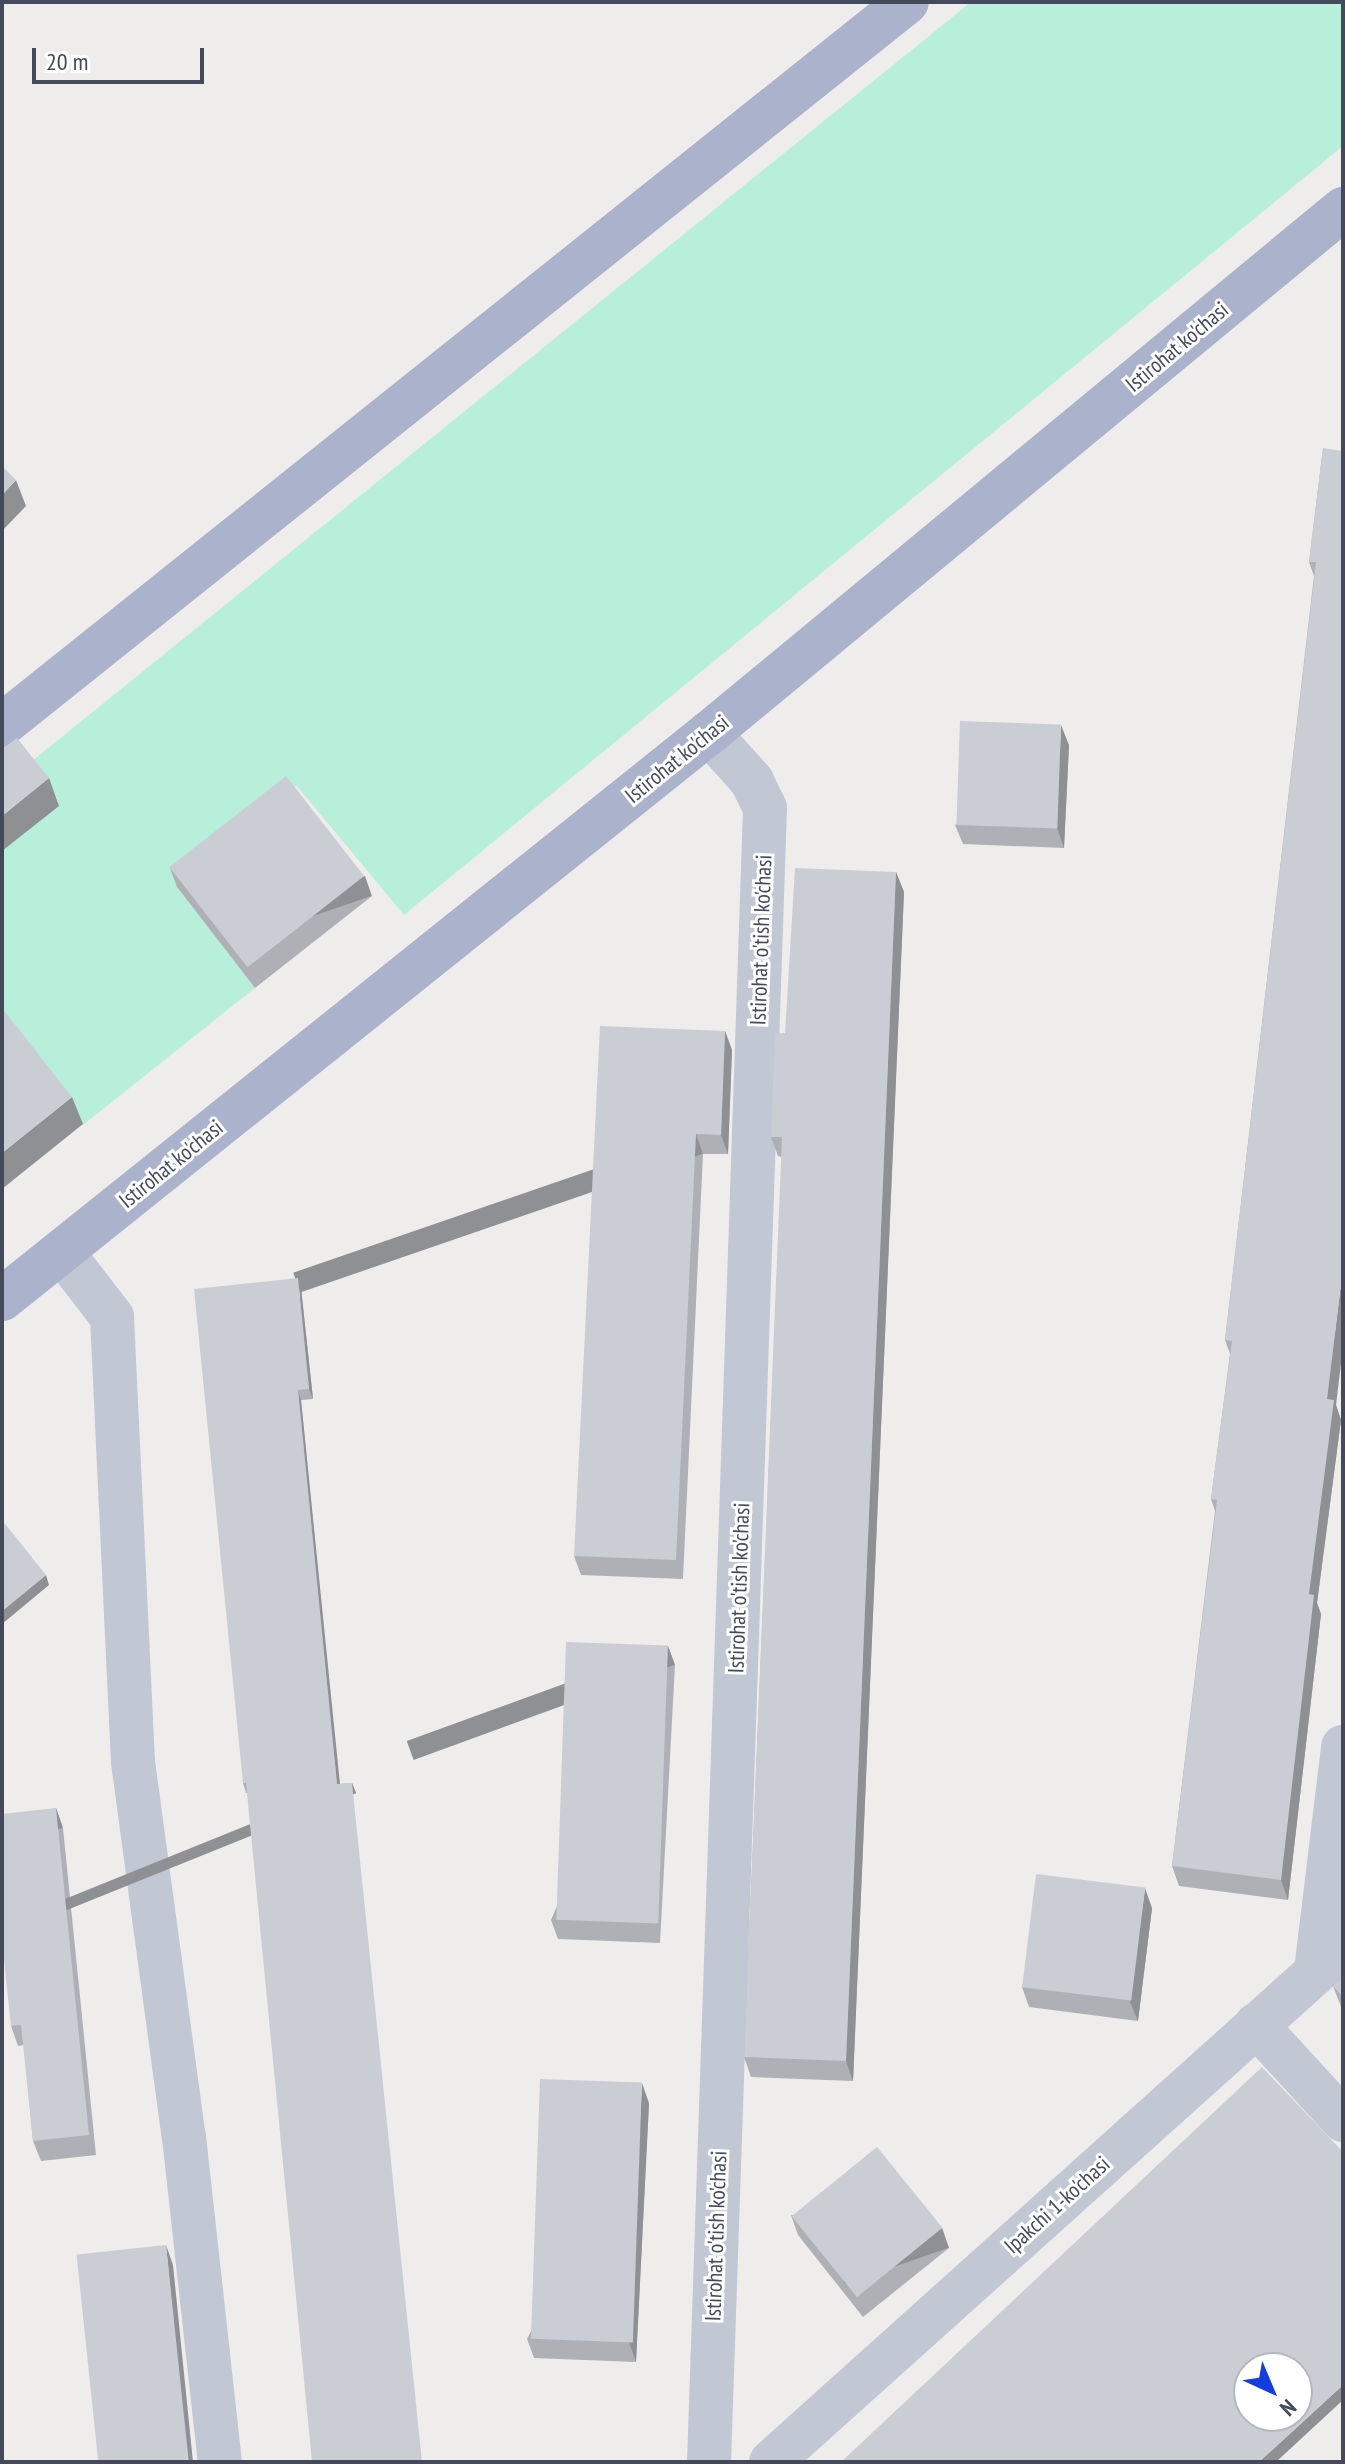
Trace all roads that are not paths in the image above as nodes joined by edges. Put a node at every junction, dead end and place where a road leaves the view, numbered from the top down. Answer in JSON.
{"nodes":[{"id":1,"x":907,"y":2,"type":"edge"},
{"id":2,"x":1343,"y":209,"type":"edge"},
{"id":3,"x":2,"y":725,"type":"edge"},
{"id":4,"x":709,"y":733,"type":"junction"},
{"id":5,"x":62,"y":1252,"type":"junction"},
{"id":6,"x":2,"y":1299,"type":"edge"},
{"id":7,"x":1343,"y":1747,"type":"edge"},
{"id":8,"x":1329,"y":1960,"type":"edge"},
{"id":9,"x":1256,"y":2025,"type":"junction"},
{"id":10,"x":1343,"y":2120,"type":"edge"},
{"id":11,"x":220,"y":2462,"type":"edge"},
{"id":12,"x":709,"y":2462,"type":"edge"},
{"id":13,"x":771,"y":2462,"type":"edge"}],
"edges":[{"from":1,"to":3,"type":"main road"},
{"from":2,"to":4,"type":"main road","name":"Istirohat ko'chasi"},
{"from":4,"to":5,"type":"main road","name":"Istirohat ko'chasi"},
{"from":4,"to":12,"type":"street","name":"Istirohat o'tish ko'chasi"},
{"from":5,"to":6,"type":"main road","name":"Istirohat ko'chasi"},
{"from":5,"to":11,"type":"street"},
{"from":7,"to":8,"type":"street"},
{"from":8,"to":9,"type":"street","name":"Ipakchi 1-ko'chasi"},
{"from":9,"to":10,"type":"street"},
{"from":9,"to":13,"type":"street","name":"Ipakchi 1-ko'chasi"}]}
